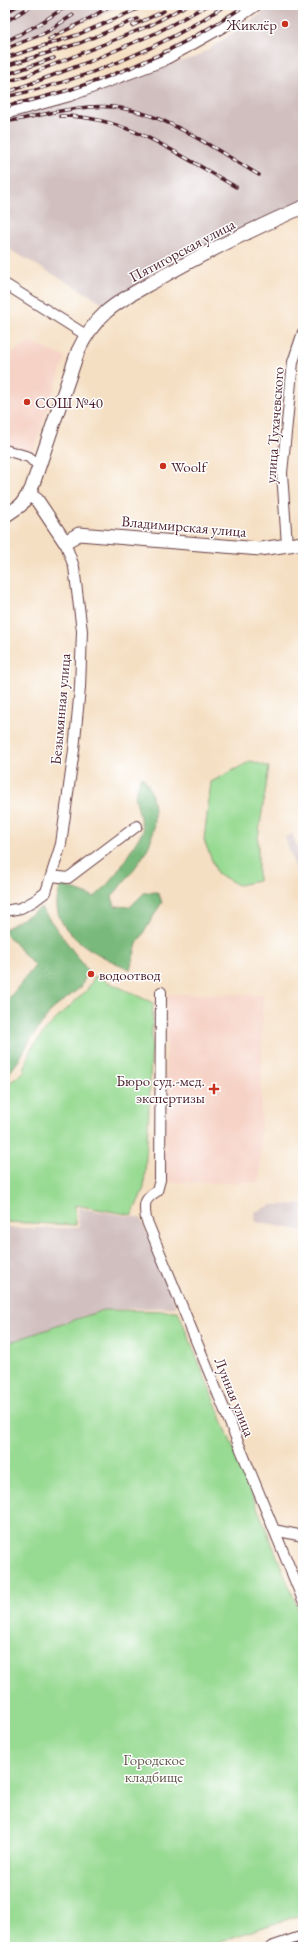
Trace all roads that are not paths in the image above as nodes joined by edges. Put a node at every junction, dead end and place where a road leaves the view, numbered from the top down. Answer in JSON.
{"nodes":[{"id":1,"x":257,"y":5,"type":"edge"},
{"id":2,"x":5,"y":114,"type":"edge"},
{"id":3,"x":303,"y":207,"type":"edge"},
{"id":4,"x":5,"y":284,"type":"edge"},
{"id":5,"x":303,"y":332,"type":"edge"},
{"id":6,"x":86,"y":335,"type":"junction"},
{"id":7,"x":5,"y":450,"type":"edge"},
{"id":8,"x":40,"y":464,"type":"junction"},
{"id":9,"x":28,"y":494,"type":"junction"},
{"id":10,"x":5,"y":516,"type":"edge"},
{"id":11,"x":64,"y":542,"type":"junction"},
{"id":12,"x":303,"y":543,"type":"edge"},
{"id":13,"x":287,"y":545,"type":"junction"},
{"id":14,"x":137,"y":826,"type":"dead end"},
{"id":15,"x":52,"y":876,"type":"junction"},
{"id":16,"x":5,"y":912,"type":"edge"},
{"id":17,"x":161,"y":992,"type":"dead end"},
{"id":18,"x":274,"y":1530,"type":"junction"},
{"id":19,"x":303,"y":1536,"type":"edge"},
{"id":20,"x":303,"y":1600,"type":"edge"},
{"id":21,"x":303,"y":1936,"type":"edge"},
{"id":22,"x":271,"y":1947,"type":"edge"}],
"edges":[{"from":1,"to":2,"type":"street"},
{"from":3,"to":6,"type":"main road","name":"Пятигорская улица"},
{"from":4,"to":6,"type":"street"},
{"from":5,"to":13,"type":"street","name":"улица Тухачевского"},
{"from":6,"to":8,"type":"main road","name":"Пятигорская улица"},
{"from":7,"to":8,"type":"street"},
{"from":8,"to":9,"type":"main road","name":"Пятигорская улица"},
{"from":9,"to":10,"type":"main road","name":"Пятигорская улица"},
{"from":9,"to":11,"type":"main road","name":"Безымянная улица"},
{"from":11,"to":13,"type":"main road","name":"Владимирская улица"},
{"from":11,"to":15,"type":"street","name":"Безымянная улица"},
{"from":12,"to":13,"type":"main road","name":"Владимирская улица"},
{"from":14,"to":15,"type":"street"},
{"from":15,"to":16,"type":"street","name":"Безымянная улица"},
{"from":17,"to":18,"type":"street","name":"Лунная улица"},
{"from":18,"to":19,"type":"street"},
{"from":18,"to":20,"type":"street","name":"Лунная улица"},
{"from":21,"to":22,"type":"street"}]}
